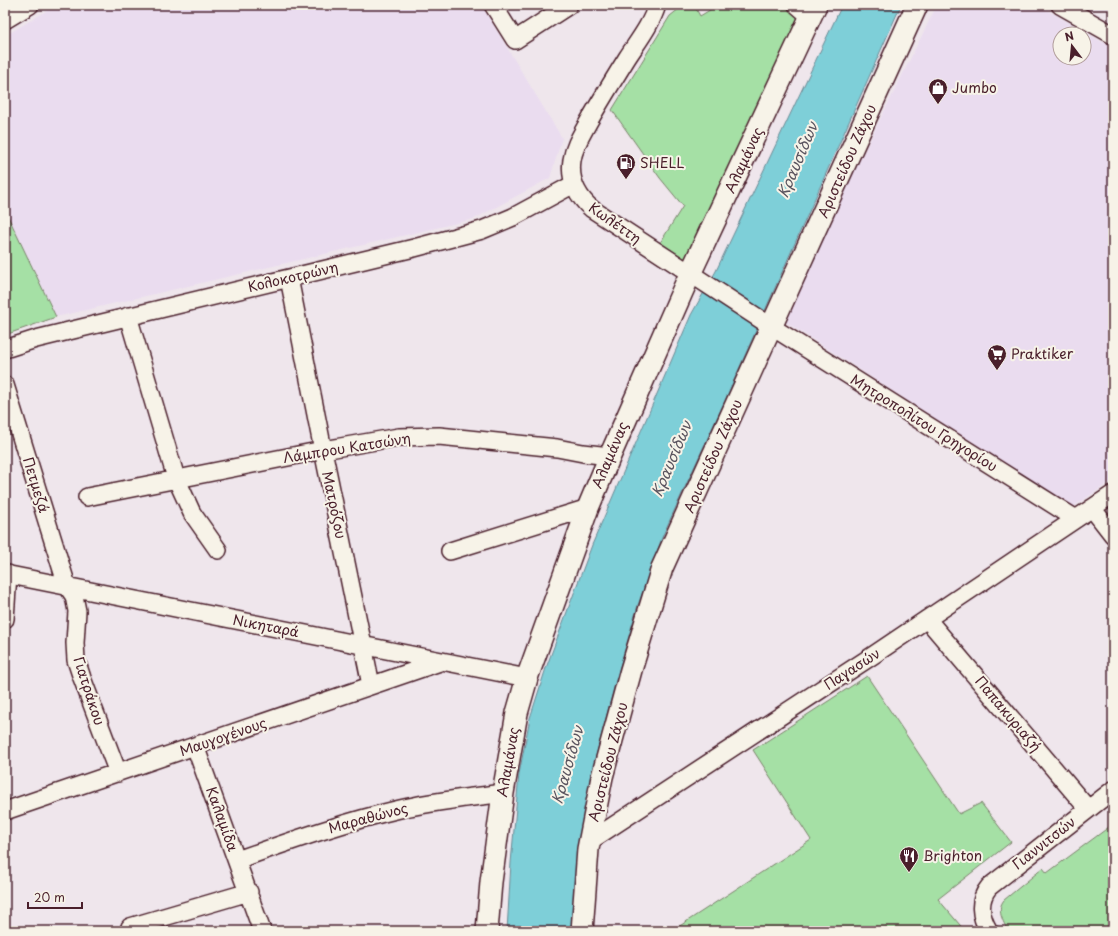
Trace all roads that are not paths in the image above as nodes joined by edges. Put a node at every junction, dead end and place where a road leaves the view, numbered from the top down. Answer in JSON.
{"nodes":[{"id":1,"x":493,"y":5,"type":"edge"},
{"id":2,"x":569,"y":5,"type":"edge"},
{"id":3,"x":658,"y":5,"type":"edge"},
{"id":4,"x":917,"y":5,"type":"edge"},
{"id":5,"x":1060,"y":5,"type":"edge"},
{"id":6,"x":27,"y":6,"type":"edge"},
{"id":7,"x":808,"y":9,"type":"edge"},
{"id":8,"x":5,"y":20,"type":"edge"},
{"id":9,"x":1113,"y":35,"type":"edge"},
{"id":10,"x":574,"y":184,"type":"junction"},
{"id":11,"x":690,"y":274,"type":"junction"},
{"id":12,"x":289,"y":278,"type":"junction"},
{"id":13,"x":128,"y":316,"type":"junction"},
{"id":14,"x":772,"y":327,"type":"junction"},
{"id":15,"x":5,"y":349,"type":"edge"},
{"id":16,"x":5,"y":384,"type":"edge"},
{"id":17,"x":323,"y":450,"type":"junction"},
{"id":18,"x":610,"y":456,"type":"junction"},
{"id":19,"x":176,"y":478,"type":"junction"},
{"id":20,"x":1113,"y":494,"type":"edge"},
{"id":21,"x":87,"y":497,"type":"dead end"},
{"id":22,"x":588,"y":508,"type":"junction"},
{"id":23,"x":1092,"y":508,"type":"junction"},
{"id":24,"x":1076,"y":519,"type":"junction"},
{"id":25,"x":1113,"y":535,"type":"edge"},
{"id":26,"x":218,"y":550,"type":"dead end"},
{"id":27,"x":450,"y":551,"type":"dead end"},
{"id":28,"x":6,"y":574,"type":"edge"},
{"id":29,"x":67,"y":586,"type":"junction"},
{"id":30,"x":5,"y":619,"type":"edge"},
{"id":31,"x":927,"y":619,"type":"junction"},
{"id":32,"x":363,"y":645,"type":"junction"},
{"id":33,"x":441,"y":661,"type":"junction"},
{"id":34,"x":527,"y":678,"type":"junction"},
{"id":35,"x":371,"y":685,"type":"junction"},
{"id":36,"x":195,"y":746,"type":"junction"},
{"id":37,"x":118,"y":773,"type":"junction"},
{"id":38,"x":1113,"y":790,"type":"edge"},
{"id":39,"x":502,"y":793,"type":"junction"},
{"id":40,"x":1088,"y":809,"type":"junction"},
{"id":41,"x":5,"y":812,"type":"edge"},
{"id":42,"x":590,"y":841,"type":"junction"},
{"id":43,"x":237,"y":860,"type":"junction"},
{"id":44,"x":249,"y":892,"type":"junction"},
{"id":45,"x":130,"y":927,"type":"dead end"},
{"id":46,"x":262,"y":931,"type":"edge"},
{"id":47,"x":487,"y":931,"type":"edge"},
{"id":48,"x":582,"y":931,"type":"edge"},
{"id":49,"x":989,"y":931,"type":"edge"}],
"edges":[{"from":1,"to":2,"type":"street"},
{"from":3,"to":10,"type":"street","name":"Κωλέττη"},
{"from":4,"to":14,"type":"street","name":"Αριστείδου Ζάχου"},
{"from":5,"to":9,"type":"street"},
{"from":6,"to":8,"type":"street"},
{"from":7,"to":11,"type":"street","name":"Αλαμάνας"},
{"from":10,"to":11,"type":"street","name":"Κωλέττη"},
{"from":10,"to":12,"type":"street","name":"Κολοκοτρώνη"},
{"from":11,"to":14,"type":"street","name":"Κωλέττη"},
{"from":11,"to":18,"type":"street","name":"Αλαμάνας"},
{"from":12,"to":13,"type":"street","name":"Κολοκοτρώνη"},
{"from":12,"to":17,"type":"street","name":"Ματρόζου"},
{"from":13,"to":15,"type":"street","name":"Κολοκοτρώνη"},
{"from":13,"to":19,"type":"street"},
{"from":14,"to":24,"type":"street","name":"Μητροπολίτου Γρηγορίου"},
{"from":14,"to":42,"type":"street","name":"Αριστείδου Ζάχου"},
{"from":16,"to":29,"type":"street","name":"Πετμεζά"},
{"from":17,"to":18,"type":"street","name":"Λάμπρου Κατσώνη"},
{"from":17,"to":19,"type":"street","name":"Λάμπρου Κατσώνη"},
{"from":17,"to":32,"type":"street","name":"Ματρόζου"},
{"from":18,"to":22,"type":"street","name":"Αλαμάνας"},
{"from":19,"to":21,"type":"street","name":"Λάμπρου Κατσώνη"},
{"from":19,"to":26,"type":"street"},
{"from":20,"to":23,"type":"street","name":"Παγασών"},
{"from":22,"to":27,"type":"street"},
{"from":22,"to":34,"type":"street","name":"Αλαμάνας"},
{"from":23,"to":24,"type":"street","name":"Παγασών"},
{"from":23,"to":25,"type":"street"},
{"from":24,"to":31,"type":"street","name":"Παγασών"},
{"from":28,"to":29,"type":"street","name":"Νικηταρά"},
{"from":28,"to":30,"type":"street"},
{"from":29,"to":32,"type":"street","name":"Νικηταρά"},
{"from":29,"to":37,"type":"street","name":"Γιατράκου"},
{"from":31,"to":40,"type":"street","name":"Παπακυριαζή"},
{"from":31,"to":42,"type":"street","name":"Παγασών"},
{"from":32,"to":33,"type":"street","name":"Νικηταρά"},
{"from":32,"to":35,"type":"street","name":"Ματρόζου"},
{"from":33,"to":34,"type":"street","name":"Νικηταρά"},
{"from":33,"to":35,"type":"street","name":"Μαυγογένους"},
{"from":34,"to":39,"type":"street","name":"Αλαμάνας"},
{"from":35,"to":36,"type":"street","name":"Μαυγογένους"},
{"from":36,"to":37,"type":"street","name":"Μαυγογένους"},
{"from":36,"to":43,"type":"street","name":"Καλαμίδα"},
{"from":37,"to":41,"type":"street","name":"Μαυγογένους"},
{"from":38,"to":40,"type":"street","name":"Γιαννιτσών"},
{"from":39,"to":43,"type":"street","name":"Μαραθώνος"},
{"from":39,"to":47,"type":"street","name":"Αλαμάνας"},
{"from":40,"to":49,"type":"street","name":"Γιαννιτσών"},
{"from":42,"to":48,"type":"street","name":"Αριστείδου Ζάχου"},
{"from":43,"to":44,"type":"street","name":"Καλαμίδα"},
{"from":44,"to":45,"type":"street"},
{"from":44,"to":46,"type":"street","name":"Καλαμίδα"}]}
